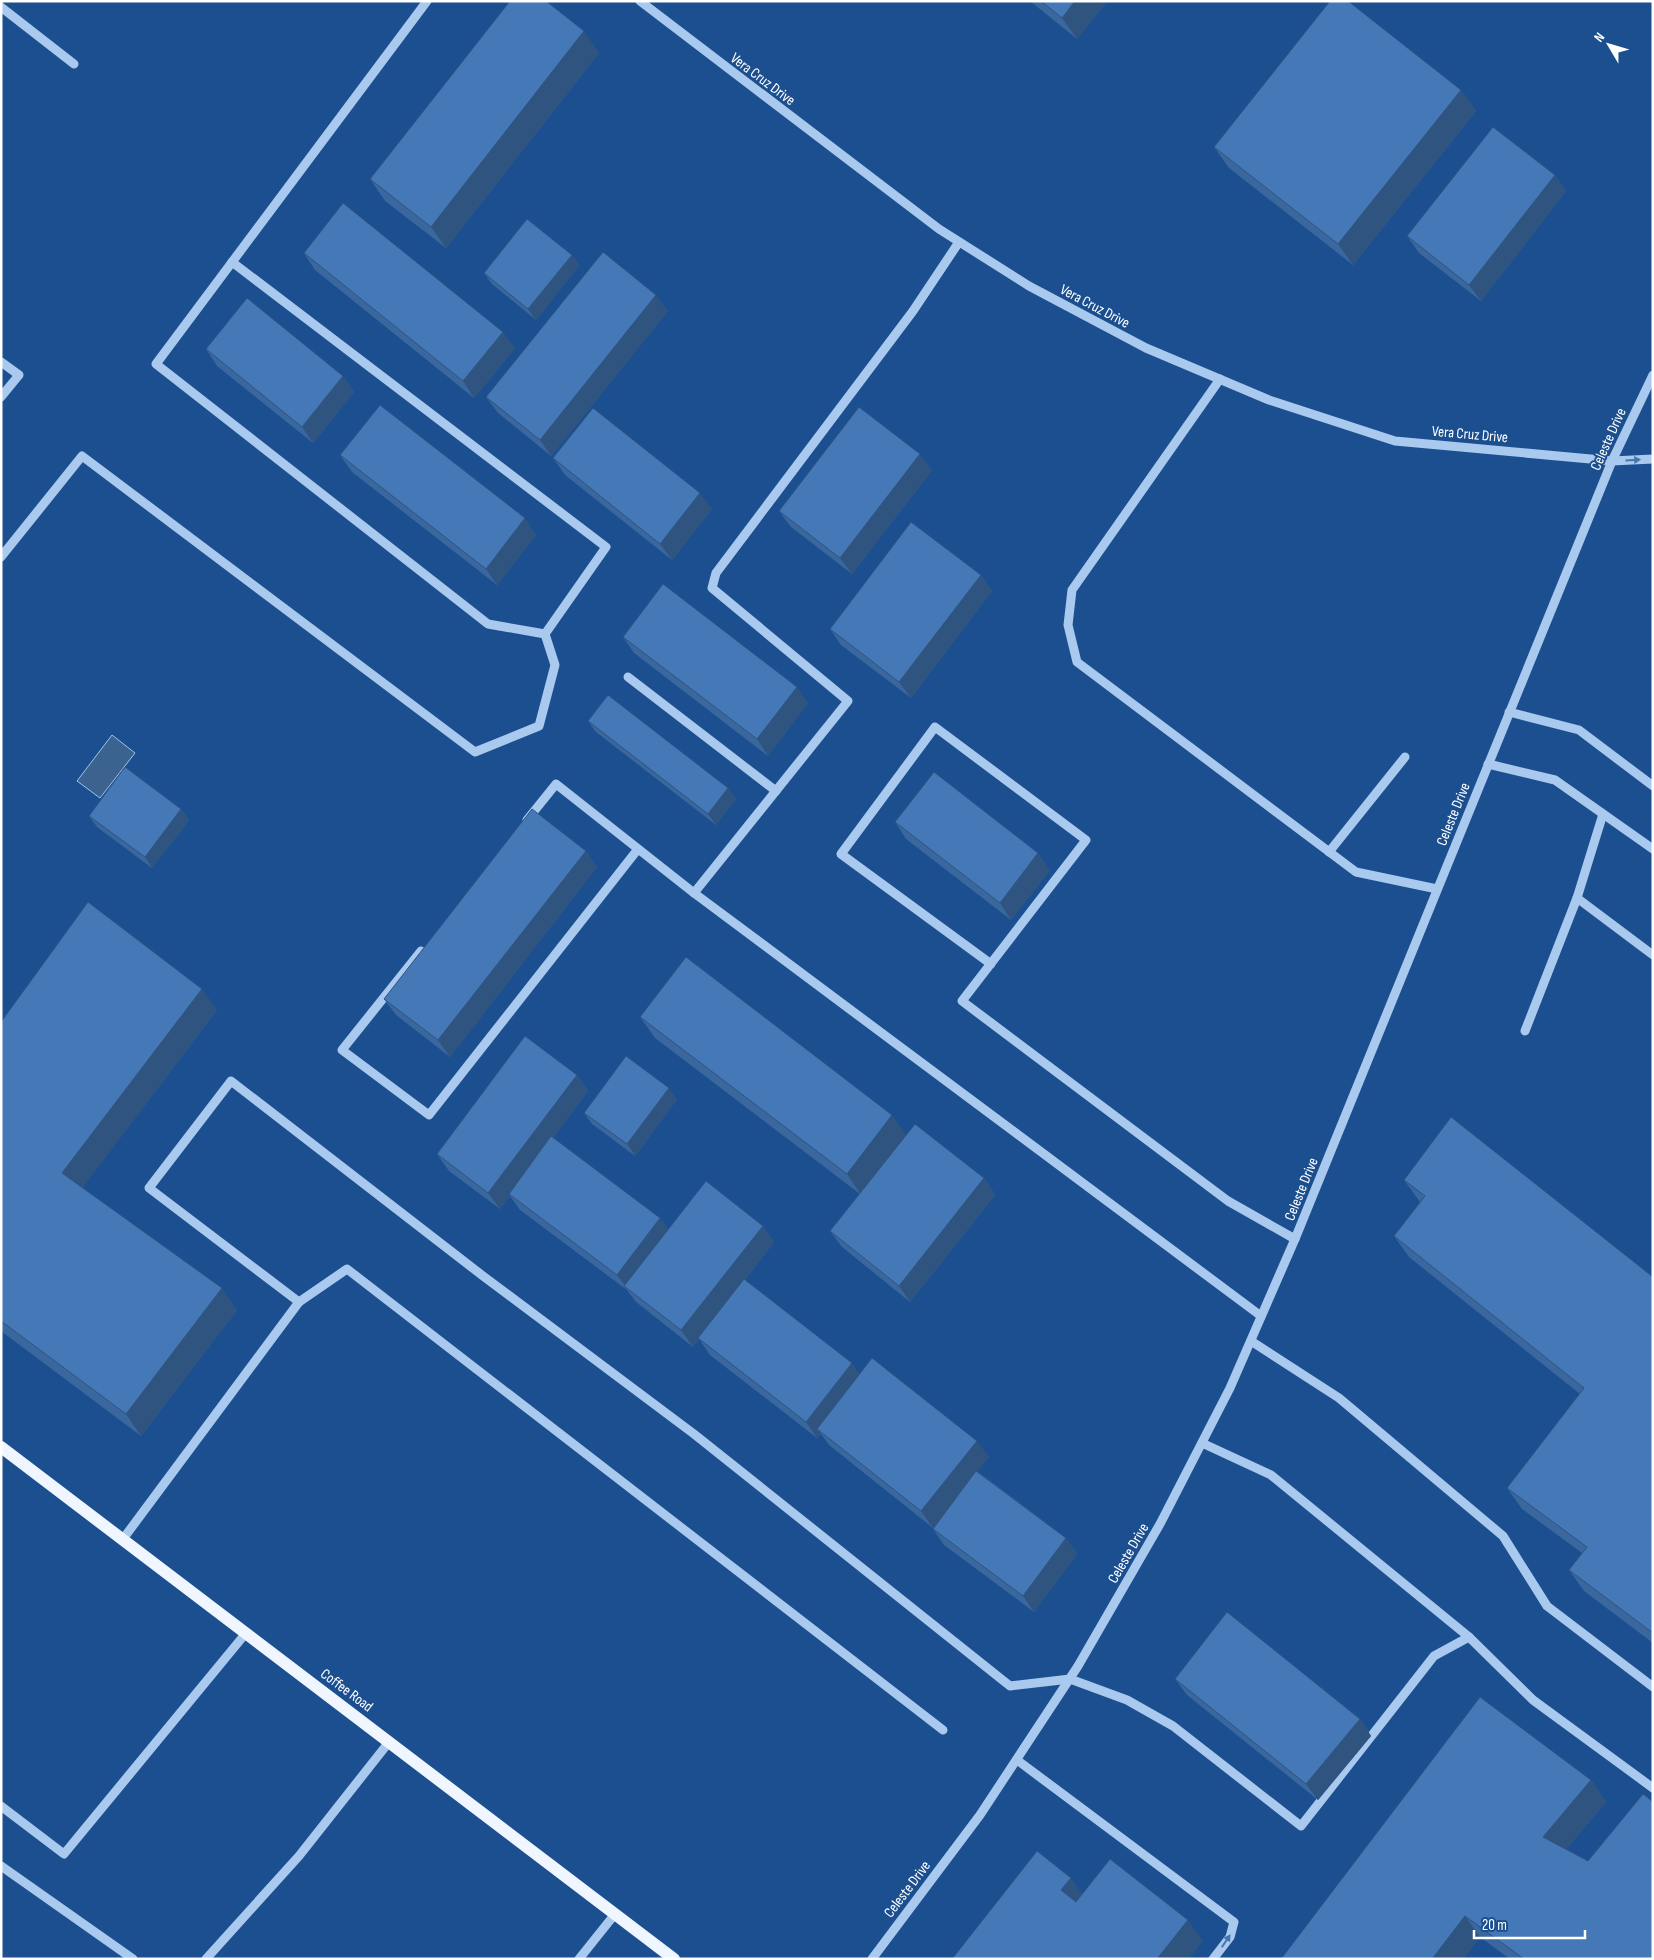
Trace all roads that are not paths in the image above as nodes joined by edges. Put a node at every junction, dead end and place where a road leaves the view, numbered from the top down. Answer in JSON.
{"nodes":[{"id":1,"x":427,"y":1,"type":"edge"},
{"id":2,"x":640,"y":1,"type":"edge"},
{"id":3,"x":1,"y":7,"type":"edge"},
{"id":4,"x":74,"y":64,"type":"dead end"},
{"id":5,"x":959,"y":242,"type":"junction"},
{"id":6,"x":232,"y":262,"type":"junction"},
{"id":7,"x":1,"y":362,"type":"edge"},
{"id":8,"x":1653,"y":375,"type":"edge"},
{"id":9,"x":1220,"y":379,"type":"junction"},
{"id":10,"x":1,"y":397,"type":"edge"},
{"id":11,"x":1653,"y":459,"type":"edge"},
{"id":12,"x":1612,"y":461,"type":"junction"},
{"id":13,"x":1,"y":557,"type":"edge"},
{"id":14,"x":545,"y":634,"type":"junction"},
{"id":15,"x":628,"y":677,"type":"dead end"},
{"id":16,"x":1509,"y":712,"type":"junction"},
{"id":17,"x":1405,"y":756,"type":"dead end"},
{"id":18,"x":1488,"y":764,"type":"junction"},
{"id":19,"x":1653,"y":786,"type":"edge"},
{"id":20,"x":776,"y":791,"type":"junction"},
{"id":21,"x":1603,"y":814,"type":"junction"},
{"id":22,"x":519,"y":830,"type":"edge"},
{"id":23,"x":638,"y":849,"type":"junction"},
{"id":24,"x":1653,"y":850,"type":"edge"},
{"id":25,"x":1330,"y":852,"type":"junction"},
{"id":26,"x":1437,"y":889,"type":"junction"},
{"id":27,"x":694,"y":894,"type":"junction"},
{"id":28,"x":1577,"y":898,"type":"junction"},
{"id":29,"x":427,"y":944,"type":"edge"},
{"id":30,"x":1653,"y":954,"type":"edge"},
{"id":31,"x":991,"y":964,"type":"junction"},
{"id":32,"x":1524,"y":1031,"type":"dead end"},
{"id":33,"x":1295,"y":1239,"type":"junction"},
{"id":34,"x":299,"y":1302,"type":"junction"},
{"id":35,"x":1262,"y":1316,"type":"junction"},
{"id":36,"x":1250,"y":1341,"type":"junction"},
{"id":37,"x":1202,"y":1443,"type":"junction"},
{"id":38,"x":1,"y":1447,"type":"edge"},
{"id":39,"x":123,"y":1539,"type":"junction"},
{"id":40,"x":246,"y":1633,"type":"junction"},
{"id":41,"x":1469,"y":1637,"type":"junction"},
{"id":42,"x":1070,"y":1679,"type":"junction"},
{"id":43,"x":1653,"y":1687,"type":"edge"},
{"id":44,"x":943,"y":1730,"type":"dead end"},
{"id":45,"x":389,"y":1742,"type":"junction"},
{"id":46,"x":1017,"y":1760,"type":"junction"},
{"id":47,"x":1653,"y":1788,"type":"edge"},
{"id":48,"x":1,"y":1806,"type":"edge"},
{"id":49,"x":1,"y":1866,"type":"edge"},
{"id":50,"x":615,"y":1914,"type":"junction"},
{"id":51,"x":211,"y":1957,"type":"edge"},
{"id":52,"x":133,"y":1959,"type":"edge"},
{"id":53,"x":579,"y":1959,"type":"edge"},
{"id":54,"x":674,"y":1959,"type":"edge"},
{"id":55,"x":872,"y":1959,"type":"edge"},
{"id":56,"x":1213,"y":1959,"type":"edge"}],
"edges":[{"from":1,"to":6,"type":"street"},
{"from":2,"to":5,"type":"street","name":"Vera Cruz Drive"},
{"from":3,"to":4,"type":"street"},
{"from":5,"to":9,"type":"street","name":"Vera Cruz Drive"},
{"from":5,"to":20,"type":"street"},
{"from":6,"to":14,"type":"street"},
{"from":6,"to":14,"type":"street"},
{"from":7,"to":10,"type":"street"},
{"from":8,"to":12,"type":"street","name":"Celeste Drive"},
{"from":9,"to":12,"type":"street","name":"Vera Cruz Drive"},
{"from":9,"to":25,"type":"street"},
{"from":12,"to":11,"type":"street","name":"Vera Cruz Drive","one_way":true},
{"from":12,"to":16,"type":"street","name":"Celeste Drive"},
{"from":13,"to":14,"type":"street"},
{"from":15,"to":20,"type":"street"},
{"from":16,"to":18,"type":"street","name":"Celeste Drive"},
{"from":16,"to":19,"type":"street"},
{"from":17,"to":25,"type":"street"},
{"from":18,"to":21,"type":"street"},
{"from":18,"to":26,"type":"street","name":"Celeste Drive"},
{"from":20,"to":27,"type":"street"},
{"from":21,"to":24,"type":"street"},
{"from":21,"to":28,"type":"street"},
{"from":22,"to":23,"type":"street"},
{"from":23,"to":27,"type":"street"},
{"from":23,"to":29,"type":"street"},
{"from":25,"to":26,"type":"street"},
{"from":26,"to":33,"type":"street","name":"Celeste Drive"},
{"from":27,"to":35,"type":"street"},
{"from":28,"to":30,"type":"street"},
{"from":28,"to":32,"type":"street"},
{"from":31,"to":31,"type":"street"},
{"from":31,"to":33,"type":"street"},
{"from":33,"to":35,"type":"street","name":"Celeste Drive"},
{"from":34,"to":39,"type":"street"},
{"from":34,"to":42,"type":"street"},
{"from":34,"to":44,"type":"street"},
{"from":35,"to":36,"type":"street","name":"Celeste Drive"},
{"from":36,"to":37,"type":"street","name":"Celeste Drive"},
{"from":36,"to":43,"type":"street"},
{"from":37,"to":41,"type":"street"},
{"from":37,"to":42,"type":"street","name":"Celeste Drive"},
{"from":38,"to":39,"type":"main road","name":"Coffee Road"},
{"from":39,"to":40,"type":"main road","name":"Coffee Road"},
{"from":40,"to":45,"type":"main road","name":"Coffee Road"},
{"from":40,"to":48,"type":"street"},
{"from":41,"to":42,"type":"street"},
{"from":41,"to":47,"type":"street"},
{"from":42,"to":46,"type":"street","name":"Celeste Drive"},
{"from":45,"to":50,"type":"main road","name":"Coffee Road"},
{"from":45,"to":51,"type":"street"},
{"from":46,"to":55,"type":"street","name":"Celeste Drive"},
{"from":56,"to":46,"type":"street","one_way":true},
{"from":49,"to":52,"type":"street"},
{"from":50,"to":53,"type":"street"},
{"from":50,"to":54,"type":"main road","name":"Coffee Road"}]}
